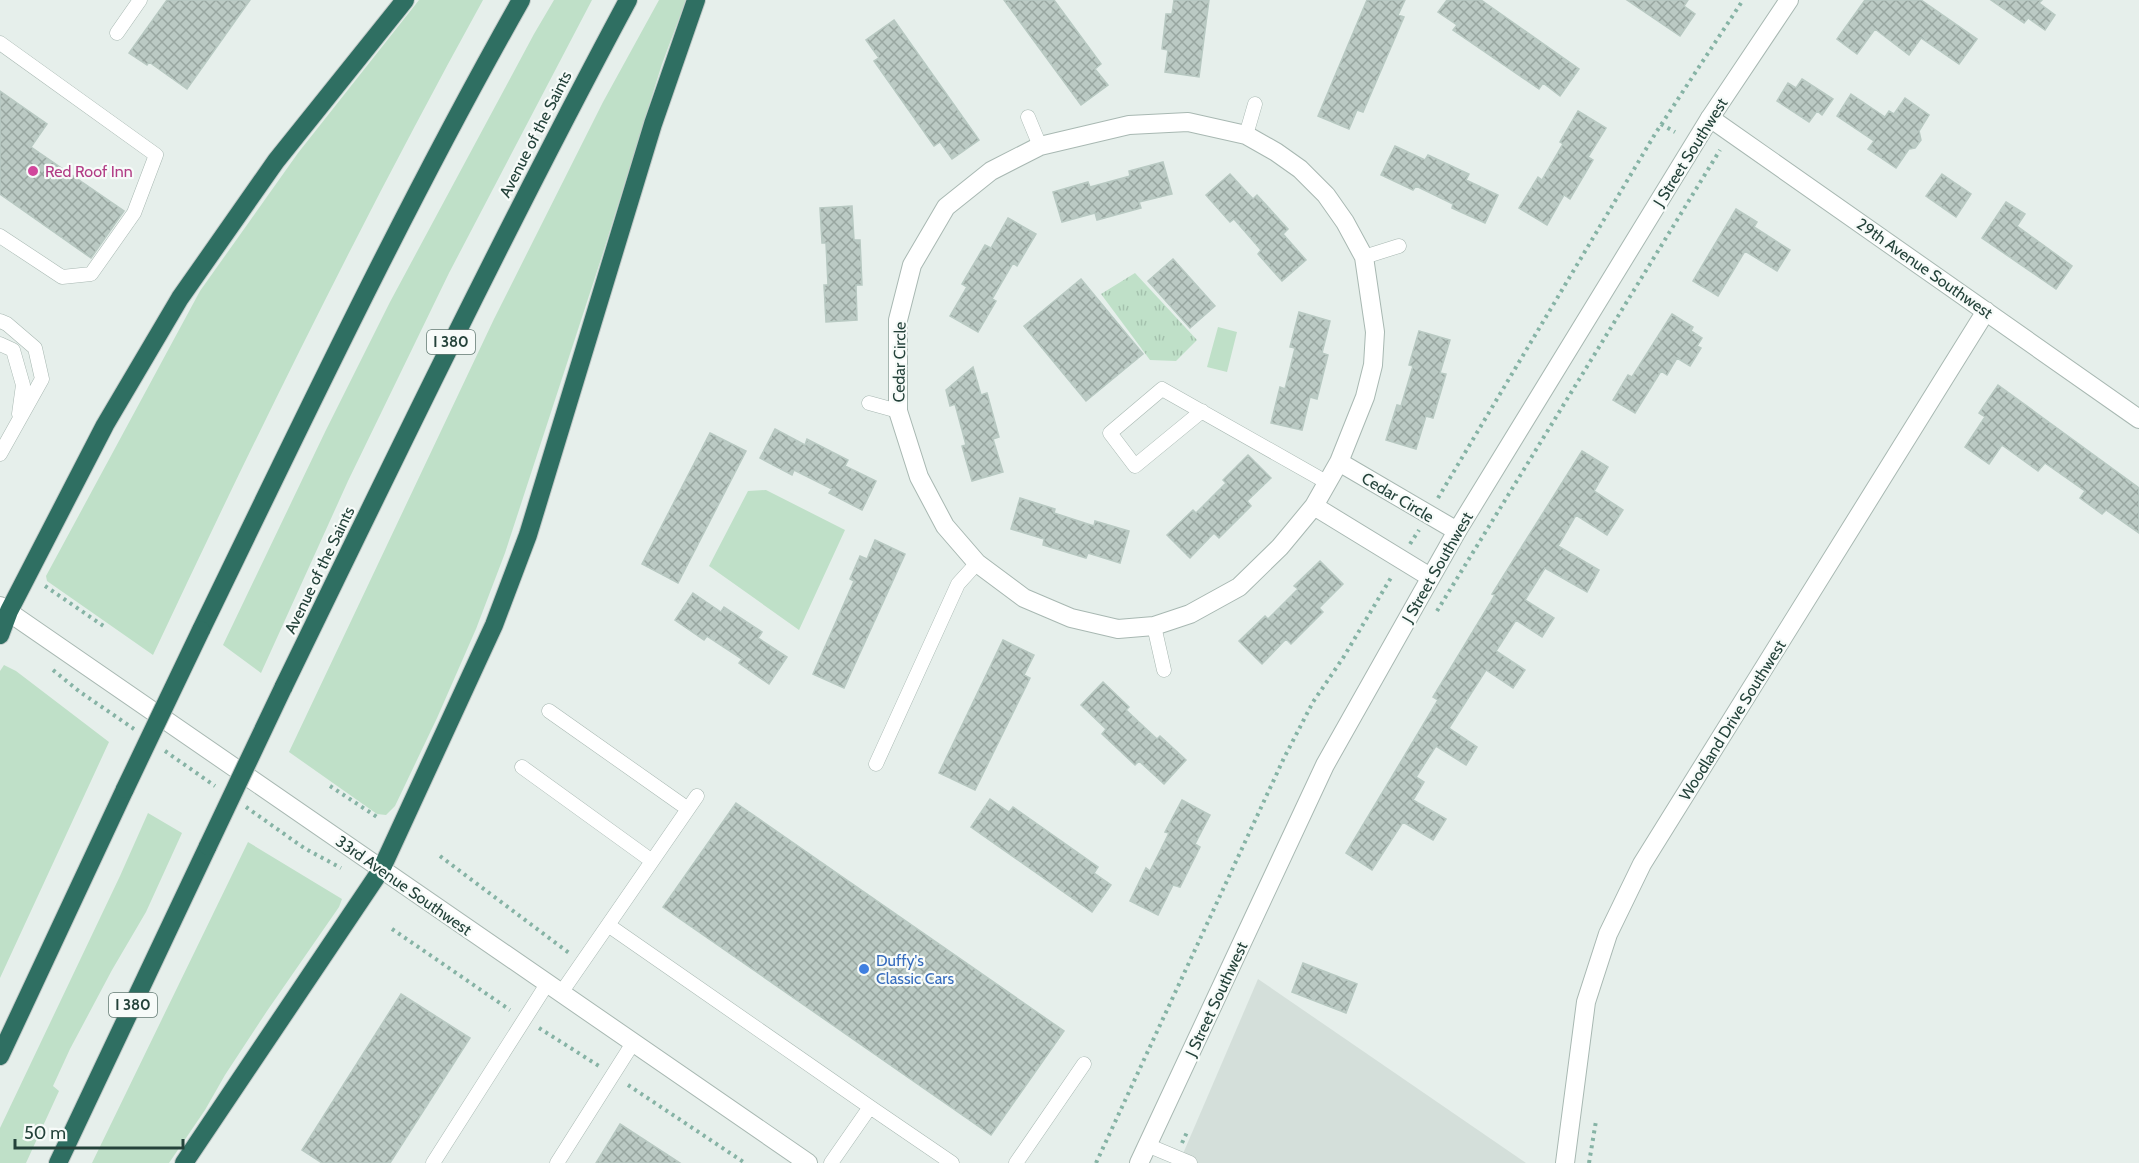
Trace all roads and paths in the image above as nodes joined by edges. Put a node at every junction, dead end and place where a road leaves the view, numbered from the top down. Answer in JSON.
{"nodes":[{"id":1,"x":140,"y":0,"type":"edge"},
{"id":2,"x":405,"y":0,"type":"edge"},
{"id":3,"x":521,"y":0,"type":"edge"},
{"id":4,"x":628,"y":0,"type":"edge"},
{"id":5,"x":696,"y":0,"type":"edge"},
{"id":6,"x":1743,"y":0,"type":"edge"},
{"id":7,"x":1789,"y":0,"type":"edge"},
{"id":8,"x":117,"y":33,"type":"dead end"},
{"id":9,"x":0,"y":43,"type":"edge"},
{"id":10,"x":1255,"y":104,"type":"dead end"},
{"id":11,"x":1028,"y":117,"type":"dead end"},
{"id":12,"x":1710,"y":118,"type":"junction"},
{"id":13,"x":1661,"y":124,"type":"junction"},
{"id":14,"x":1675,"y":132,"type":"dead end"},
{"id":15,"x":1246,"y":135,"type":"junction"},
{"id":16,"x":1040,"y":146,"type":"junction"},
{"id":17,"x":1721,"y":149,"type":"dead end"},
{"id":18,"x":0,"y":236,"type":"edge"},
{"id":19,"x":1399,"y":246,"type":"dead end"},
{"id":20,"x":1364,"y":257,"type":"junction"},
{"id":21,"x":1986,"y":311,"type":"junction"},
{"id":22,"x":0,"y":321,"type":"edge"},
{"id":23,"x":0,"y":344,"type":"edge"},
{"id":24,"x":869,"y":403,"type":"dead end"},
{"id":25,"x":898,"y":411,"type":"junction"},
{"id":26,"x":1202,"y":411,"type":"junction"},
{"id":27,"x":2139,"y":419,"type":"edge"},
{"id":28,"x":18,"y":422,"type":"junction"},
{"id":29,"x":0,"y":454,"type":"edge"},
{"id":30,"x":1339,"y":462,"type":"junction"},
{"id":31,"x":1328,"y":483,"type":"junction"},
{"id":32,"x":1434,"y":505,"type":"dead end"},
{"id":33,"x":1314,"y":506,"type":"junction"},
{"id":34,"x":1422,"y":524,"type":"dead end"},
{"id":35,"x":1457,"y":531,"type":"junction"},
{"id":36,"x":1407,"y":550,"type":"dead end"},
{"id":37,"x":977,"y":563,"type":"junction"},
{"id":38,"x":1396,"y":568,"type":"dead end"},
{"id":39,"x":1430,"y":577,"type":"junction"},
{"id":40,"x":45,"y":586,"type":"dead end"},
{"id":41,"x":4,"y":608,"type":"edge"},
{"id":42,"x":1434,"y":616,"type":"dead end"},
{"id":43,"x":1154,"y":626,"type":"junction"},
{"id":44,"x":105,"y":627,"type":"dead end"},
{"id":45,"x":0,"y":635,"type":"edge"},
{"id":46,"x":46,"y":664,"type":"dead end"},
{"id":47,"x":1164,"y":670,"type":"dead end"},
{"id":48,"x":549,"y":711,"type":"dead end"},
{"id":49,"x":138,"y":732,"type":"dead end"},
{"id":50,"x":158,"y":746,"type":"dead end"},
{"id":51,"x":876,"y":764,"type":"dead end"},
{"id":52,"x":522,"y":768,"type":"dead end"},
{"id":53,"x":330,"y":786,"type":"dead end"},
{"id":54,"x":216,"y":787,"type":"dead end"},
{"id":55,"x":697,"y":796,"type":"dead end"},
{"id":56,"x":245,"y":807,"type":"dead end"},
{"id":57,"x":688,"y":809,"type":"junction"},
{"id":58,"x":377,"y":817,"type":"dead end"},
{"id":59,"x":441,"y":856,"type":"dead end"},
{"id":60,"x":652,"y":861,"type":"junction"},
{"id":61,"x":381,"y":870,"type":"junction"},
{"id":62,"x":350,"y":873,"type":"dead end"},
{"id":63,"x":608,"y":925,"type":"junction"},
{"id":64,"x":392,"y":928,"type":"dead end"},
{"id":65,"x":583,"y":962,"type":"junction"},
{"id":66,"x":554,"y":988,"type":"junction"},
{"id":67,"x":524,"y":1019,"type":"junction"},
{"id":68,"x":633,"y":1043,"type":"junction"},
{"id":69,"x":0,"y":1056,"type":"edge"},
{"id":70,"x":1084,"y":1064,"type":"dead end"},
{"id":71,"x":613,"y":1075,"type":"junction"},
{"id":72,"x":870,"y":1107,"type":"junction"},
{"id":73,"x":1596,"y":1121,"type":"dead end"},
{"id":74,"x":1147,"y":1145,"type":"junction"},
{"id":75,"x":58,"y":1163,"type":"edge"},
{"id":76,"x":184,"y":1163,"type":"edge"},
{"id":77,"x":433,"y":1163,"type":"edge"},
{"id":78,"x":557,"y":1163,"type":"edge"},
{"id":79,"x":745,"y":1163,"type":"edge"},
{"id":80,"x":808,"y":1163,"type":"edge"},
{"id":81,"x":831,"y":1163,"type":"edge"},
{"id":82,"x":952,"y":1163,"type":"edge"},
{"id":83,"x":1016,"y":1163,"type":"edge"},
{"id":84,"x":1096,"y":1163,"type":"edge"},
{"id":85,"x":1139,"y":1163,"type":"edge"},
{"id":86,"x":1190,"y":1163,"type":"edge"},
{"id":87,"x":1565,"y":1163,"type":"edge"},
{"id":88,"x":1589,"y":1163,"type":"edge"}],
"edges":[{"from":1,"to":8,"type":"lane"},
{"from":2,"to":41,"type":"highway"},
{"from":3,"to":69,"type":"highway","bridge":true},
{"from":4,"to":75,"type":"highway","name":"Avenue of the Saints","number":"I 380","bridge":true},
{"from":5,"to":61,"type":"highway"},
{"from":6,"to":13,"type":"path"},
{"from":7,"to":12,"type":"street","name":"J Street Southwest"},
{"from":9,"to":18,"type":"lane"},
{"from":10,"to":15,"type":"lane"},
{"from":11,"to":16,"type":"lane"},
{"from":12,"to":21,"type":"street","name":"29th Avenue Southwest"},
{"from":12,"to":35,"type":"street","name":"J Street Southwest"},
{"from":13,"to":14,"type":"path"},
{"from":13,"to":32,"type":"path"},
{"from":15,"to":16,"type":"street","name":"Cedar Circle"},
{"from":15,"to":20,"type":"street","name":"Cedar Circle"},
{"from":16,"to":25,"type":"street","name":"Cedar Circle"},
{"from":17,"to":42,"type":"path"},
{"from":19,"to":20,"type":"lane"},
{"from":20,"to":30,"type":"street","name":"Cedar Circle"},
{"from":21,"to":27,"type":"street","name":"29th Avenue Southwest"},
{"from":21,"to":87,"type":"street","name":"Woodland Drive Southwest"},
{"from":22,"to":28,"type":"lane"},
{"from":23,"to":28,"type":"lane"},
{"from":24,"to":25,"type":"lane"},
{"from":25,"to":37,"type":"street","name":"Cedar Circle"},
{"from":26,"to":26,"type":"lane"},
{"from":26,"to":31,"type":"lane"},
{"from":28,"to":29,"type":"lane"},
{"from":30,"to":31,"type":"street","name":"Cedar Circle"},
{"from":30,"to":35,"type":"street","name":"Cedar Circle"},
{"from":31,"to":33,"type":"street","name":"Cedar Circle"},
{"from":33,"to":39,"type":"street"},
{"from":33,"to":43,"type":"street","name":"Cedar Circle"},
{"from":34,"to":36,"type":"path"},
{"from":35,"to":39,"type":"street","name":"J Street Southwest"},
{"from":37,"to":43,"type":"street","name":"Cedar Circle"},
{"from":37,"to":51,"type":"lane"},
{"from":38,"to":84,"type":"path"},
{"from":39,"to":74,"type":"street","name":"J Street Southwest"},
{"from":40,"to":44,"type":"path"},
{"from":41,"to":45,"type":"highway"},
{"from":41,"to":61,"type":"street","name":"33rd Avenue Southwest"},
{"from":43,"to":47,"type":"lane"},
{"from":46,"to":49,"type":"path"},
{"from":48,"to":57,"type":"lane"},
{"from":50,"to":54,"type":"path"},
{"from":52,"to":60,"type":"lane"},
{"from":53,"to":58,"type":"path"},
{"from":55,"to":57,"type":"lane"},
{"from":56,"to":62,"type":"path"},
{"from":57,"to":60,"type":"lane"},
{"from":59,"to":65,"type":"path"},
{"from":60,"to":63,"type":"lane"},
{"from":61,"to":66,"type":"street","name":"33rd Avenue Southwest"},
{"from":61,"to":76,"type":"highway"},
{"from":63,"to":65,"type":"lane"},
{"from":63,"to":72,"type":"lane"},
{"from":64,"to":67,"type":"path"},
{"from":65,"to":66,"type":"lane"},
{"from":66,"to":67,"type":"lane"},
{"from":66,"to":68,"type":"street","name":"33rd Avenue Southwest"},
{"from":67,"to":71,"type":"path"},
{"from":67,"to":77,"type":"lane"},
{"from":68,"to":71,"type":"lane"},
{"from":68,"to":80,"type":"street","name":"33rd Avenue Southwest"},
{"from":70,"to":83,"type":"lane"},
{"from":71,"to":78,"type":"lane"},
{"from":71,"to":79,"type":"path"},
{"from":72,"to":81,"type":"lane"},
{"from":72,"to":82,"type":"lane"},
{"from":73,"to":88,"type":"path"},
{"from":74,"to":85,"type":"street","name":"J Street Southwest"},
{"from":74,"to":86,"type":"lane"}]}
